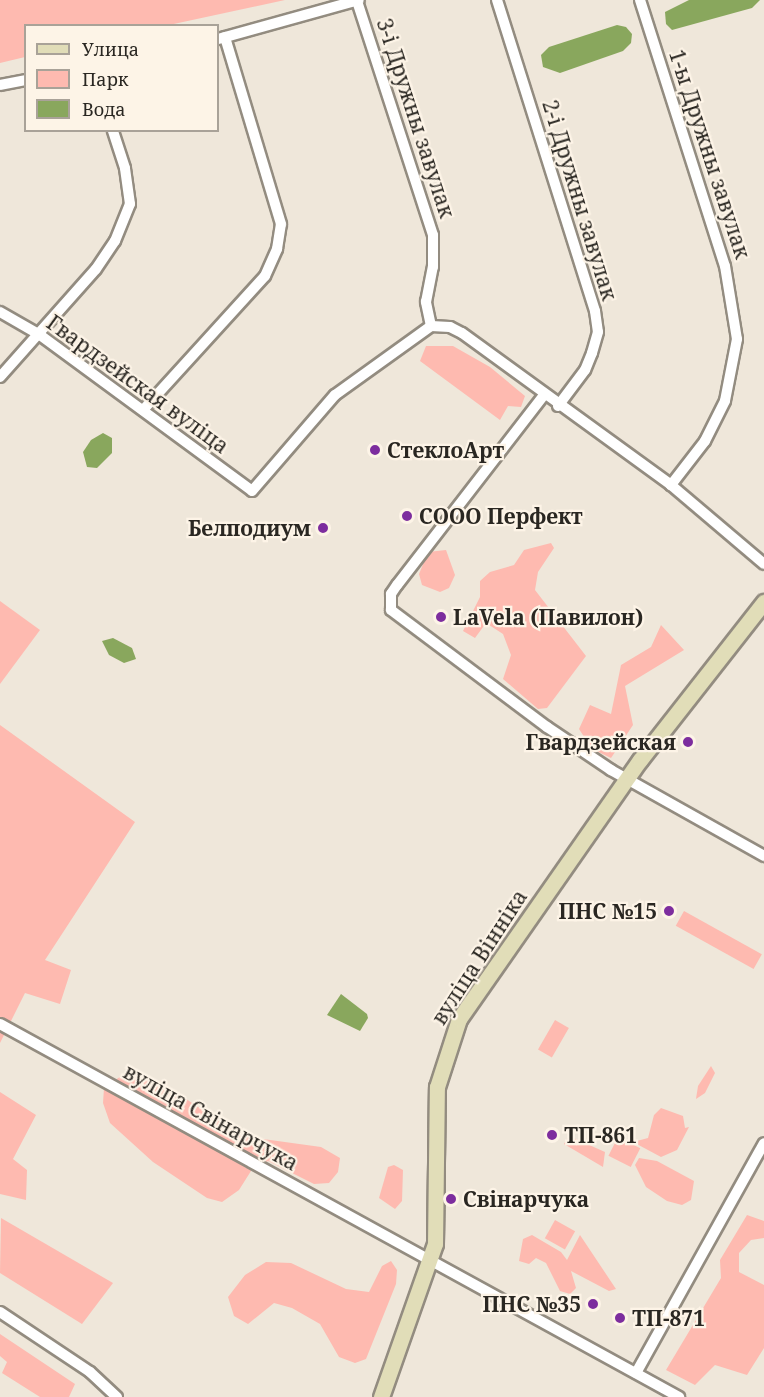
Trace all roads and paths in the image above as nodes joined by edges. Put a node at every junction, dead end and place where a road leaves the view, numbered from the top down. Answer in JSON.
{"nodes":[{"id":1,"x":358,"y":0,"type":"edge"},
{"id":2,"x":497,"y":0,"type":"edge"},
{"id":3,"x":640,"y":0,"type":"edge"},
{"id":4,"x":221,"y":38,"type":"edge"},
{"id":5,"x":24,"y":80,"type":"edge"},
{"id":6,"x":0,"y":85,"type":"edge"},
{"id":7,"x":114,"y":132,"type":"edge"},
{"id":8,"x":0,"y":312,"type":"edge"},
{"id":9,"x":431,"y":326,"type":"junction"},
{"id":10,"x":40,"y":335,"type":"junction"},
{"id":11,"x":0,"y":377,"type":"edge"},
{"id":12,"x":544,"y":395,"type":"junction"},
{"id":13,"x":558,"y":406,"type":"junction"},
{"id":14,"x":143,"y":410,"type":"junction"},
{"id":15,"x":671,"y":485,"type":"junction"},
{"id":16,"x":764,"y":564,"type":"edge"},
{"id":17,"x":764,"y":602,"type":"edge"},
{"id":18,"x":627,"y":779,"type":"junction"},
{"id":19,"x":764,"y":856,"type":"edge"},
{"id":20,"x":0,"y":1024,"type":"edge"},
{"id":21,"x":764,"y":1143,"type":"edge"},
{"id":22,"x":431,"y":1259,"type":"junction"},
{"id":23,"x":0,"y":1312,"type":"edge"},
{"id":24,"x":636,"y":1373,"type":"junction"},
{"id":25,"x":117,"y":1397,"type":"edge"},
{"id":26,"x":381,"y":1397,"type":"edge"},
{"id":27,"x":679,"y":1397,"type":"edge"}],
"edges":[{"from":1,"to":4,"type":"street"},
{"from":1,"to":9,"type":"street","name":"3-і Дружны завулак"},
{"from":2,"to":13,"type":"street","name":"2-і Дружны завулак"},
{"from":3,"to":15,"type":"street","name":"1-ы Дружны завулак"},
{"from":4,"to":14,"type":"street"},
{"from":5,"to":6,"type":"street"},
{"from":7,"to":10,"type":"street"},
{"from":8,"to":10,"type":"street","name":"Гвардзейская вуліца"},
{"from":9,"to":12,"type":"street"},
{"from":9,"to":14,"type":"street","name":"Гвардзейская вуліца"},
{"from":10,"to":11,"type":"street"},
{"from":10,"to":14,"type":"street","name":"Гвардзейская вуліца"},
{"from":12,"to":13,"type":"street"},
{"from":12,"to":18,"type":"street"},
{"from":13,"to":15,"type":"street"},
{"from":15,"to":16,"type":"street"},
{"from":17,"to":18,"type":"street","name":"вуліца Вінніка"},
{"from":18,"to":19,"type":"street"},
{"from":18,"to":22,"type":"street","name":"вуліца Вінніка"},
{"from":20,"to":22,"type":"street","name":"вуліца Свінарчука"},
{"from":21,"to":24,"type":"street"},
{"from":22,"to":24,"type":"street","name":"вуліца Свінарчука"},
{"from":22,"to":26,"type":"street","name":"вуліца Вінніка"},
{"from":23,"to":25,"type":"street"},
{"from":24,"to":27,"type":"street","name":"вуліца Свінарчука"}]}
